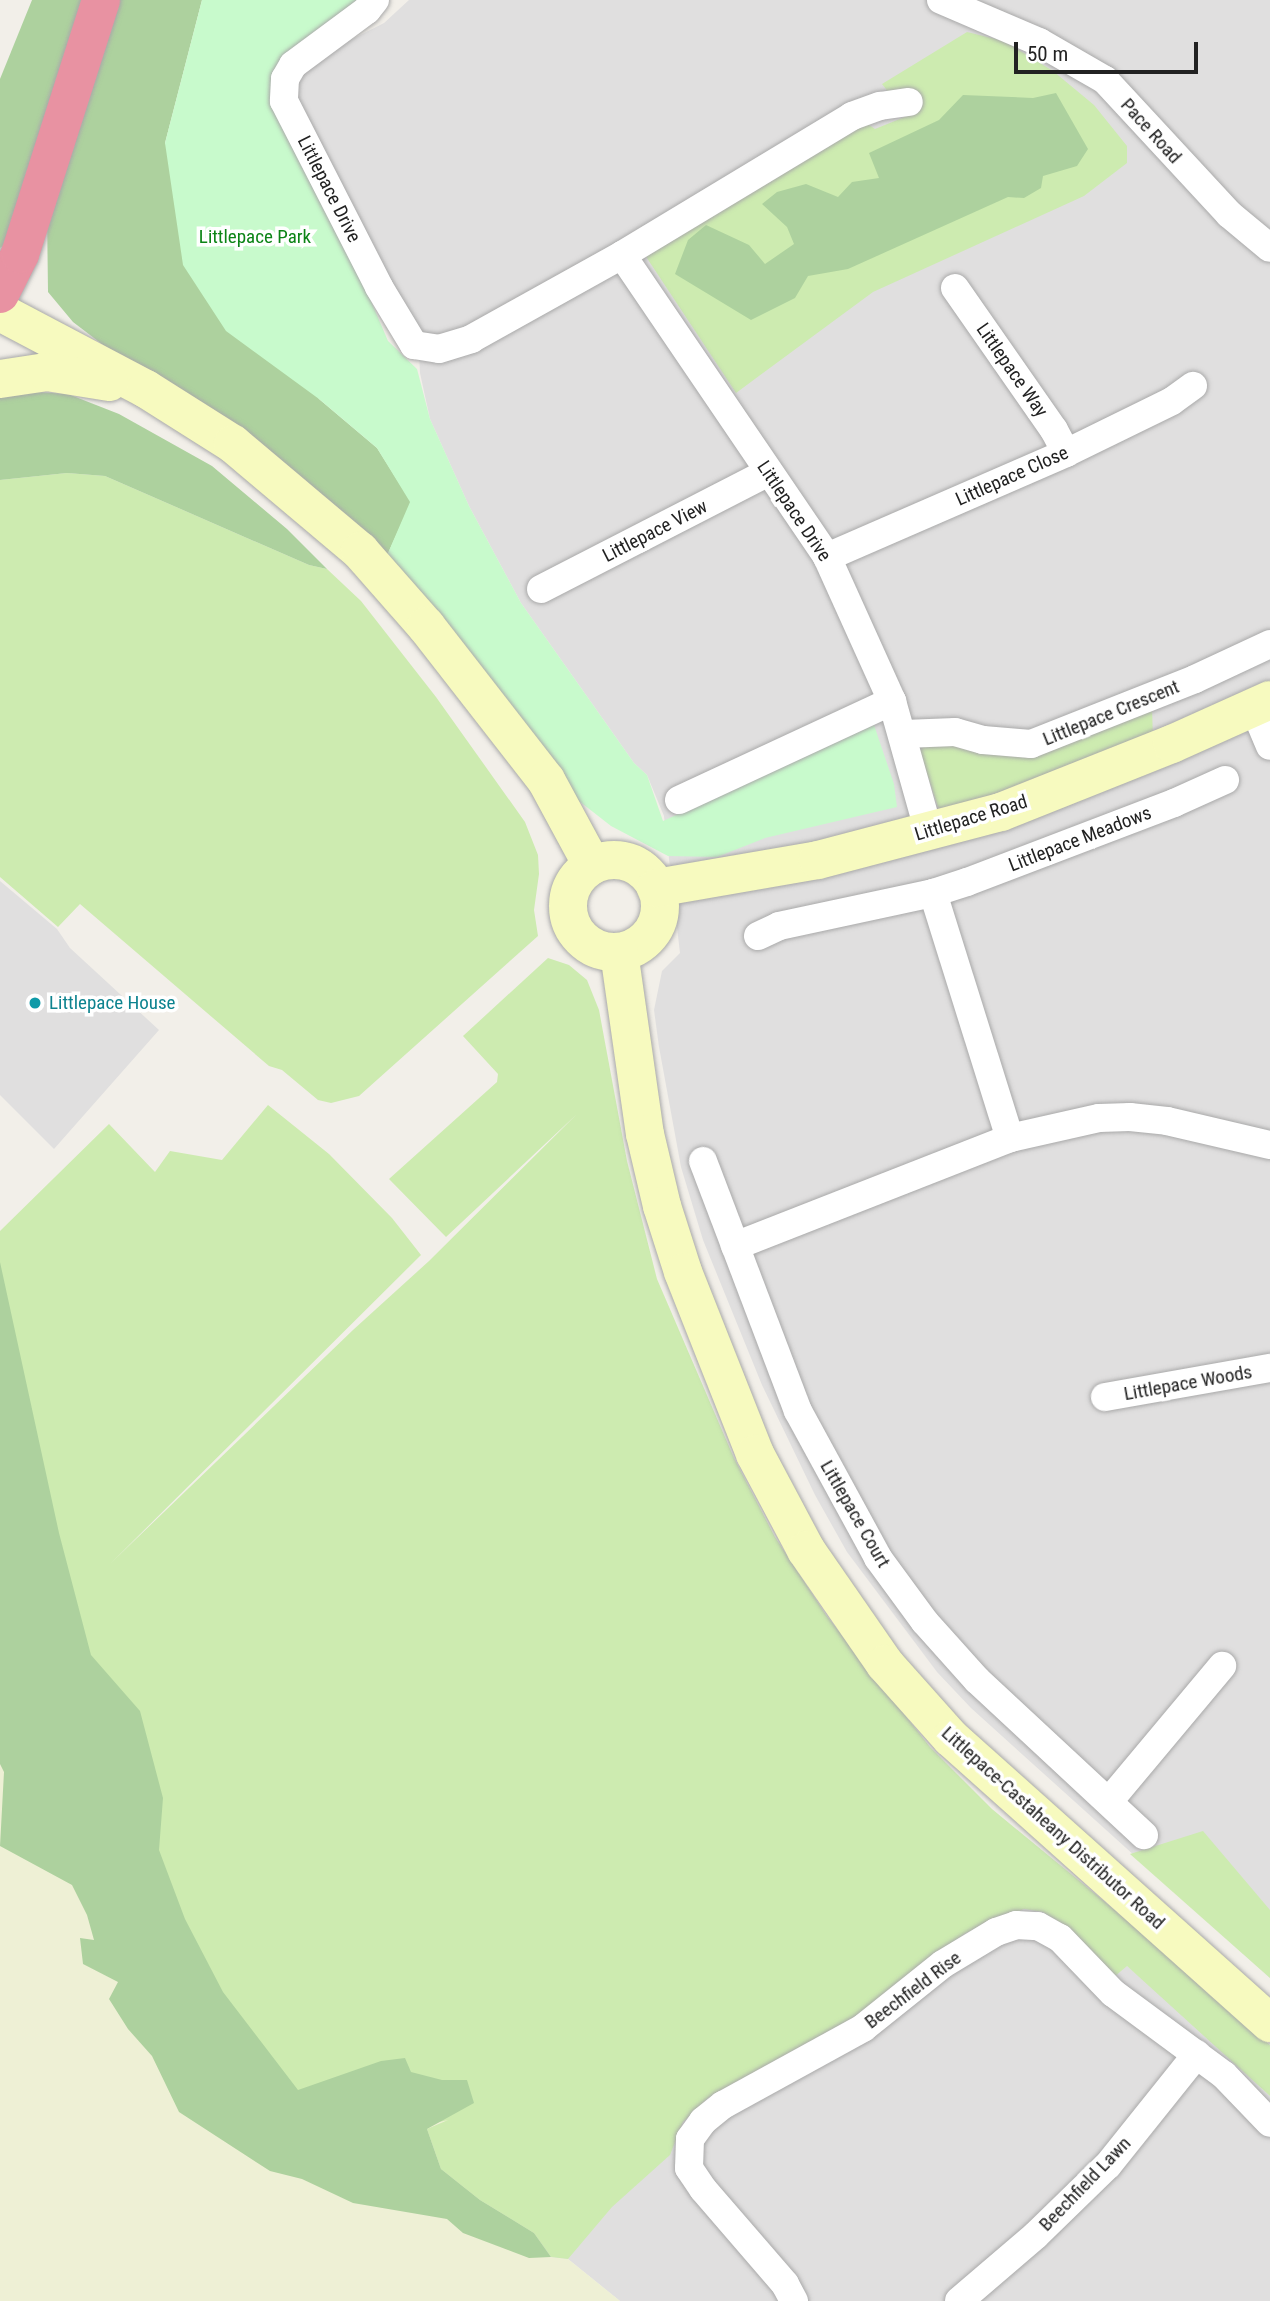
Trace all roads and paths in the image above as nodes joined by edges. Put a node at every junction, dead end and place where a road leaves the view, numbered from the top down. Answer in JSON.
{"nodes":[{"id":1,"x":101,"y":0,"type":"edge"},
{"id":2,"x":375,"y":0,"type":"edge"},
{"id":3,"x":941,"y":0,"type":"edge"},
{"id":4,"x":909,"y":102,"type":"dead end"},
{"id":5,"x":1270,"y":248,"type":"edge"},
{"id":6,"x":622,"y":255,"type":"junction"},
{"id":7,"x":955,"y":288,"type":"dead end"},
{"id":8,"x":0,"y":294,"type":"edge"},
{"id":9,"x":0,"y":312,"type":"edge"},
{"id":10,"x":0,"y":379,"type":"edge"},
{"id":11,"x":1193,"y":386,"type":"dead end"},
{"id":12,"x":146,"y":389,"type":"junction"},
{"id":13,"x":1066,"y":453,"type":"junction"},
{"id":14,"x":769,"y":472,"type":"junction"},
{"id":15,"x":827,"y":557,"type":"junction"},
{"id":16,"x":541,"y":589,"type":"dead end"},
{"id":17,"x":1270,"y":643,"type":"edge"},
{"id":18,"x":892,"y":701,"type":"junction"},
{"id":19,"x":1262,"y":704,"type":"edge"},
{"id":20,"x":904,"y":734,"type":"junction"},
{"id":21,"x":1270,"y":746,"type":"edge"},
{"id":22,"x":1225,"y":780,"type":"dead end"},
{"id":23,"x":679,"y":800,"type":"dead end"},
{"id":24,"x":929,"y":833,"type":"junction"},
{"id":25,"x":592,"y":865,"type":"junction"},
{"id":26,"x":656,"y":888,"type":"junction"},
{"id":27,"x":933,"y":893,"type":"junction"},
{"id":28,"x":758,"y":936,"type":"dead end"},
{"id":29,"x":619,"y":953,"type":"junction"},
{"id":30,"x":1010,"y":1138,"type":"junction"},
{"id":31,"x":1270,"y":1145,"type":"edge"},
{"id":32,"x":703,"y":1161,"type":"dead end"},
{"id":33,"x":736,"y":1246,"type":"junction"},
{"id":34,"x":1270,"y":1368,"type":"edge"},
{"id":35,"x":1105,"y":1397,"type":"dead end"},
{"id":36,"x":1222,"y":1666,"type":"dead end"},
{"id":37,"x":1110,"y":1800,"type":"junction"},
{"id":38,"x":1144,"y":1835,"type":"dead end"},
{"id":39,"x":1270,"y":2023,"type":"edge"},
{"id":40,"x":1196,"y":2054,"type":"junction"},
{"id":41,"x":1270,"y":2123,"type":"edge"},
{"id":42,"x":794,"y":2301,"type":"edge"},
{"id":43,"x":959,"y":2301,"type":"edge"}],
"edges":[{"from":1,"to":8,"type":"highway"},
{"from":2,"to":6,"type":"street","name":"Littlepace Drive"},
{"from":3,"to":5,"type":"street","name":"Pace Road"},
{"from":4,"to":6,"type":"street","name":"Littlepace Drive"},
{"from":6,"to":14,"type":"street","name":"Littlepace Drive"},
{"from":7,"to":13,"type":"street","name":"Littlepace Way"},
{"from":9,"to":12,"type":"street"},
{"from":10,"to":12,"type":"street"},
{"from":11,"to":13,"type":"street","name":"Littlepace Close"},
{"from":12,"to":25,"type":"street"},
{"from":13,"to":15,"type":"street","name":"Littlepace Close"},
{"from":14,"to":15,"type":"street","name":"Littlepace Drive"},
{"from":14,"to":16,"type":"street","name":"Littlepace View"},
{"from":15,"to":18,"type":"street","name":"Littlepace Drive"},
{"from":17,"to":20,"type":"street","name":"Littlepace Crescent"},
{"from":18,"to":20,"type":"street","name":"Littlepace Drive"},
{"from":18,"to":23,"type":"street"},
{"from":19,"to":21,"type":"street"},
{"from":19,"to":24,"type":"street","name":"Littlepace Road"},
{"from":20,"to":24,"type":"street","name":"Littlepace Drive"},
{"from":22,"to":27,"type":"street","name":"Littlepace Meadows"},
{"from":24,"to":26,"type":"street","name":"Littlepace Road"},
{"from":25,"to":26,"type":"street"},
{"from":25,"to":29,"type":"street"},
{"from":26,"to":29,"type":"street"},
{"from":27,"to":28,"type":"street","name":"Littlepace Meadows"},
{"from":27,"to":30,"type":"street"},
{"from":29,"to":39,"type":"street","name":"Littlepace-Castaheany Distributor Road"},
{"from":30,"to":31,"type":"street"},
{"from":30,"to":33,"type":"street"},
{"from":32,"to":33,"type":"street","name":"Littlepace Court"},
{"from":33,"to":37,"type":"street","name":"Littlepace Court"},
{"from":34,"to":35,"type":"street","name":"Littlepace Woods"},
{"from":36,"to":37,"type":"street"},
{"from":37,"to":38,"type":"street","name":"Littlepace Court"},
{"from":40,"to":41,"type":"street","name":"Beechfield Rise"},
{"from":40,"to":42,"type":"street","name":"Beechfield Rise"},
{"from":40,"to":43,"type":"street","name":"Beechfield Lawn"}]}
